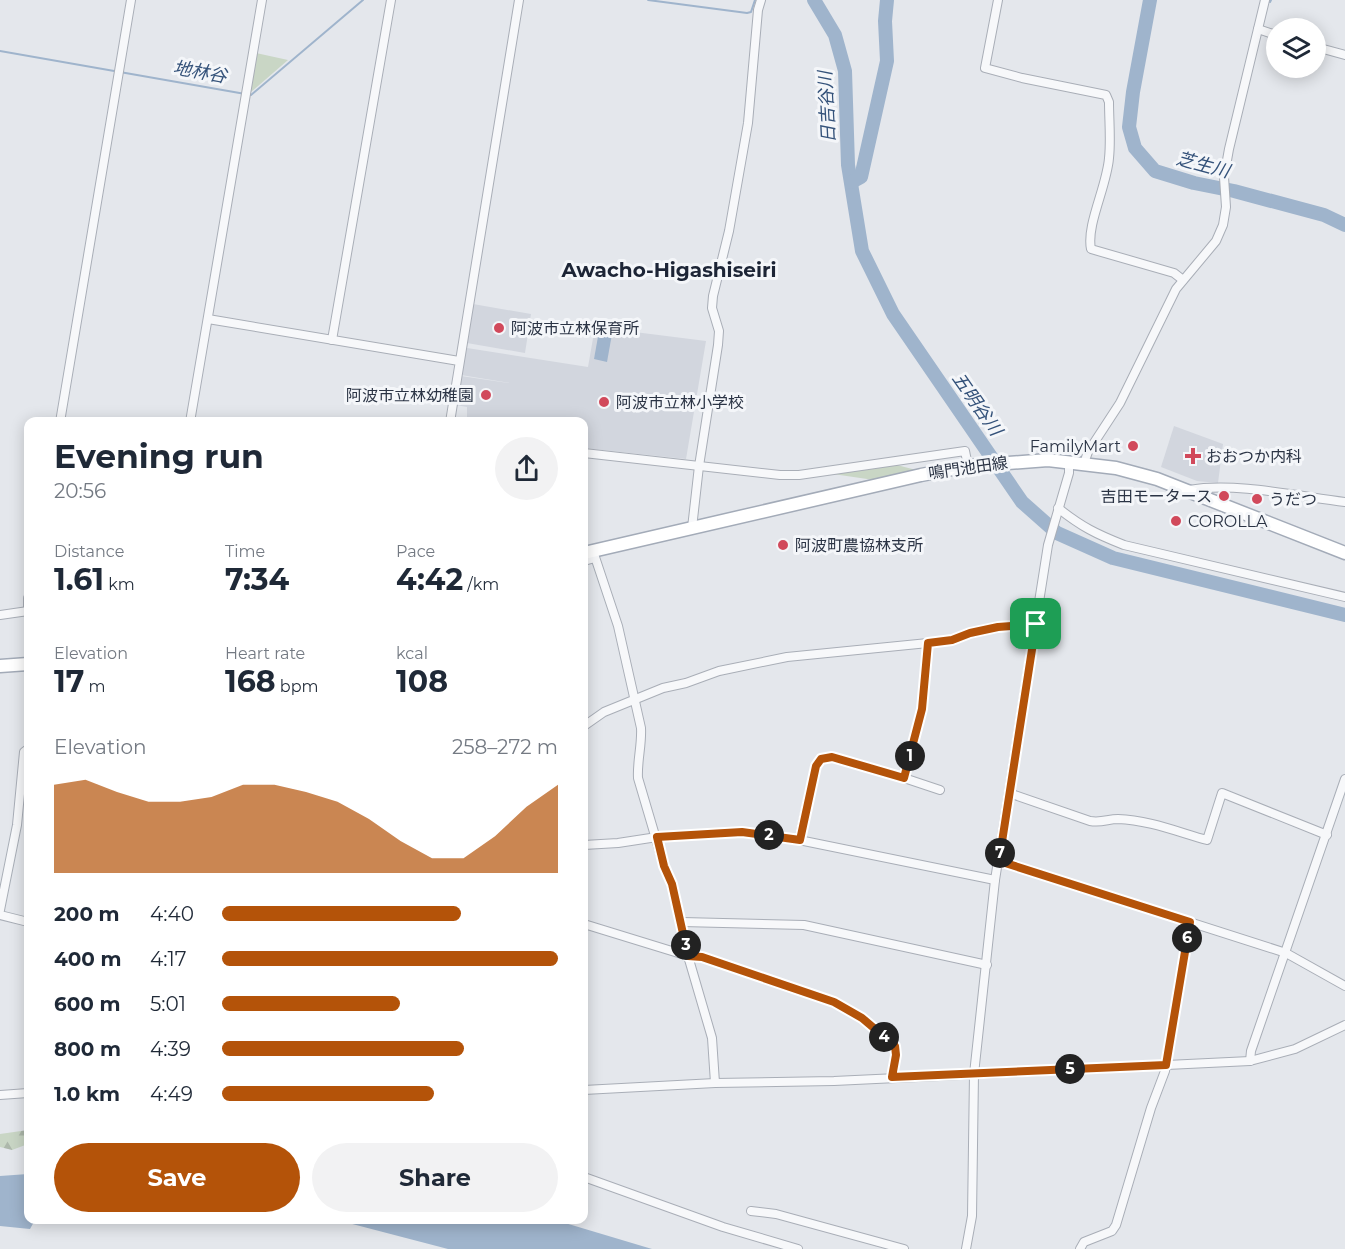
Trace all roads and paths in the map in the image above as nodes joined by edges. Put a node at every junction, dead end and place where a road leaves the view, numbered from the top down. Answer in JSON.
{"nodes":[{"id":1,"x":131,"y":0,"type":"edge"},
{"id":2,"x":262,"y":0,"type":"edge"},
{"id":3,"x":391,"y":0,"type":"edge"},
{"id":4,"x":519,"y":0,"type":"edge"},
{"id":5,"x":761,"y":0,"type":"edge"},
{"id":6,"x":998,"y":0,"type":"edge"},
{"id":7,"x":1265,"y":0,"type":"edge"},
{"id":8,"x":1258,"y":29,"type":"junction"},
{"id":9,"x":1266,"y":32,"type":"edge"},
{"id":10,"x":1326,"y":50,"type":"edge"},
{"id":11,"x":1345,"y":55,"type":"edge"},
{"id":12,"x":1183,"y":280,"type":"junction"},
{"id":13,"x":208,"y":319,"type":"junction"},
{"id":14,"x":332,"y":340,"type":"junction"},
{"id":15,"x":459,"y":361,"type":"junction"},
{"id":16,"x":61,"y":417,"type":"edge"},
{"id":17,"x":191,"y":417,"type":"edge"},
{"id":18,"x":451,"y":417,"type":"edge"},
{"id":19,"x":588,"y":453,"type":"edge"},
{"id":20,"x":1069,"y":461,"type":"junction"},
{"id":21,"x":1084,"y":463,"type":"junction"},
{"id":22,"x":699,"y":466,"type":"junction"},
{"id":23,"x":974,"y":466,"type":"junction"},
{"id":24,"x":1188,"y":490,"type":"junction"},
{"id":25,"x":1345,"y":502,"type":"edge"},
{"id":26,"x":1058,"y":510,"type":"junction"},
{"id":27,"x":692,"y":528,"type":"junction"},
{"id":28,"x":1345,"y":553,"type":"edge"},
{"id":29,"x":590,"y":554,"type":"edge"},
{"id":30,"x":1345,"y":597,"type":"edge"},
{"id":31,"x":24,"y":612,"type":"edge"},
{"id":32,"x":0,"y":615,"type":"edge"},
{"id":33,"x":1036,"y":624,"type":"junction"},
{"id":34,"x":928,"y":643,"type":"junction"},
{"id":35,"x":24,"y":664,"type":"edge"},
{"id":36,"x":0,"y":666,"type":"edge"},
{"id":37,"x":635,"y":700,"type":"junction"},
{"id":38,"x":588,"y":723,"type":"edge"},
{"id":39,"x":24,"y":752,"type":"edge"},
{"id":40,"x":904,"y":778,"type":"junction"},
{"id":41,"x":1345,"y":779,"type":"edge"},
{"id":42,"x":940,"y":790,"type":"dead end"},
{"id":43,"x":1009,"y":793,"type":"junction"},
{"id":44,"x":1327,"y":835,"type":"junction"},
{"id":45,"x":657,"y":837,"type":"junction"},
{"id":46,"x":800,"y":840,"type":"junction"},
{"id":47,"x":588,"y":845,"type":"edge"},
{"id":48,"x":999,"y":861,"type":"junction"},
{"id":49,"x":995,"y":880,"type":"junction"},
{"id":50,"x":0,"y":910,"type":"edge"},
{"id":51,"x":0,"y":915,"type":"edge"},
{"id":52,"x":24,"y":921,"type":"edge"},
{"id":53,"x":682,"y":922,"type":"junction"},
{"id":54,"x":1190,"y":922,"type":"junction"},
{"id":55,"x":588,"y":925,"type":"edge"},
{"id":56,"x":1286,"y":953,"type":"junction"},
{"id":57,"x":688,"y":956,"type":"junction"},
{"id":58,"x":987,"y":965,"type":"junction"},
{"id":59,"x":1345,"y":986,"type":"edge"},
{"id":60,"x":1345,"y":1025,"type":"edge"},
{"id":61,"x":1250,"y":1061,"type":"junction"},
{"id":62,"x":1166,"y":1065,"type":"junction"},
{"id":63,"x":974,"y":1074,"type":"junction"},
{"id":64,"x":892,"y":1077,"type":"junction"},
{"id":65,"x":715,"y":1083,"type":"junction"},
{"id":66,"x":588,"y":1090,"type":"edge"},
{"id":67,"x":24,"y":1092,"type":"edge"},
{"id":68,"x":0,"y":1095,"type":"edge"},
{"id":69,"x":588,"y":1178,"type":"edge"},
{"id":70,"x":751,"y":1211,"type":"dead end"},
{"id":71,"x":798,"y":1249,"type":"edge"},
{"id":72,"x":904,"y":1249,"type":"edge"},
{"id":73,"x":966,"y":1249,"type":"edge"},
{"id":74,"x":1080,"y":1249,"type":"edge"}],
"edges":[{"from":1,"to":16,"type":"street"},
{"from":2,"to":13,"type":"street"},
{"from":3,"to":14,"type":"street"},
{"from":4,"to":15,"type":"street"},
{"from":5,"to":22,"type":"street"},
{"from":6,"to":12,"type":"street"},
{"from":7,"to":8,"type":"street"},
{"from":8,"to":9,"type":"street"},
{"from":8,"to":12,"type":"street"},
{"from":10,"to":11,"type":"street"},
{"from":12,"to":21,"type":"street"},
{"from":13,"to":14,"type":"street"},
{"from":13,"to":17,"type":"street"},
{"from":14,"to":15,"type":"street"},
{"from":15,"to":18,"type":"street"},
{"from":19,"to":22,"type":"street"},
{"from":20,"to":21,"type":"main road","name":"鳴門池田線"},
{"from":20,"to":23,"type":"main road","name":"鳴門池田線"},
{"from":20,"to":26,"type":"street"},
{"from":21,"to":24,"type":"main road","name":"鳴門池田線"},
{"from":22,"to":23,"type":"street"},
{"from":22,"to":27,"type":"street"},
{"from":23,"to":27,"type":"main road","name":"鳴門池田線"},
{"from":24,"to":25,"type":"street"},
{"from":24,"to":28,"type":"main road","name":"鳴門池田線"},
{"from":26,"to":30,"type":"street"},
{"from":26,"to":33,"type":"street"},
{"from":27,"to":29,"type":"main road","name":"鳴門池田線"},
{"from":29,"to":37,"type":"street"},
{"from":31,"to":32,"type":"street"},
{"from":33,"to":34,"type":"street"},
{"from":33,"to":43,"type":"street"},
{"from":34,"to":37,"type":"street"},
{"from":34,"to":40,"type":"street"},
{"from":35,"to":36,"type":"main road"},
{"from":37,"to":38,"type":"street"},
{"from":37,"to":45,"type":"street"},
{"from":39,"to":50,"type":"street"},
{"from":40,"to":42,"type":"street"},
{"from":40,"to":46,"type":"street"},
{"from":41,"to":44,"type":"street"},
{"from":43,"to":44,"type":"street"},
{"from":43,"to":48,"type":"street"},
{"from":44,"to":56,"type":"street"},
{"from":45,"to":46,"type":"street"},
{"from":45,"to":47,"type":"street"},
{"from":45,"to":53,"type":"street"},
{"from":46,"to":49,"type":"street"},
{"from":48,"to":49,"type":"street"},
{"from":48,"to":54,"type":"street"},
{"from":49,"to":58,"type":"street"},
{"from":51,"to":52,"type":"street"},
{"from":53,"to":57,"type":"street"},
{"from":53,"to":58,"type":"street"},
{"from":54,"to":56,"type":"street"},
{"from":54,"to":62,"type":"street"},
{"from":55,"to":57,"type":"street"},
{"from":56,"to":59,"type":"street"},
{"from":56,"to":61,"type":"street"},
{"from":57,"to":64,"type":"street"},
{"from":57,"to":65,"type":"street"},
{"from":58,"to":63,"type":"street"},
{"from":60,"to":61,"type":"street"},
{"from":61,"to":62,"type":"street"},
{"from":62,"to":63,"type":"street"},
{"from":62,"to":74,"type":"street"},
{"from":63,"to":64,"type":"street"},
{"from":63,"to":73,"type":"street"},
{"from":64,"to":65,"type":"street"},
{"from":65,"to":66,"type":"street"},
{"from":67,"to":68,"type":"street"},
{"from":69,"to":71,"type":"street"},
{"from":70,"to":72,"type":"street"}]}
